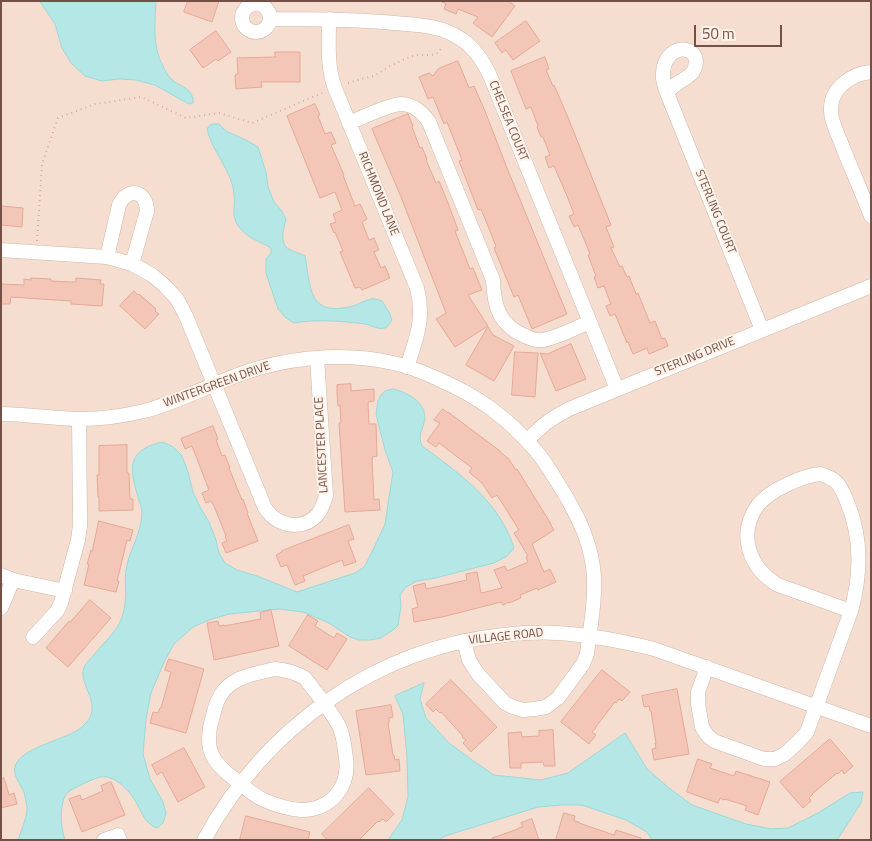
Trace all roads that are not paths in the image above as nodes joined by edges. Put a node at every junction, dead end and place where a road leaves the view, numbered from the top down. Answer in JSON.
{"nodes":[{"id":1,"x":270,"y":19,"type":"dead end"},
{"id":2,"x":329,"y":19,"type":"junction"},
{"id":3,"x":871,"y":72,"type":"edge"},
{"id":4,"x":667,"y":93,"type":"dead end"},
{"id":5,"x":350,"y":123,"type":"junction"},
{"id":6,"x":871,"y":216,"type":"edge"},
{"id":7,"x":1,"y":250,"type":"edge"},
{"id":8,"x":107,"y":257,"type":"junction"},
{"id":9,"x":132,"y":264,"type":"junction"},
{"id":10,"x":871,"y":286,"type":"edge"},
{"id":11,"x":590,"y":322,"type":"junction"},
{"id":12,"x":762,"y":330,"type":"junction"},
{"id":13,"x":317,"y":358,"type":"junction"},
{"id":14,"x":407,"y":367,"type":"junction"},
{"id":15,"x":215,"y":384,"type":"junction"},
{"id":16,"x":618,"y":389,"type":"junction"},
{"id":17,"x":1,"y":414,"type":"edge"},
{"id":18,"x":79,"y":419,"type":"junction"},
{"id":19,"x":527,"y":441,"type":"junction"},
{"id":20,"x":7,"y":577,"type":"edge"},
{"id":21,"x":64,"y":591,"type":"junction"},
{"id":22,"x":1,"y":608,"type":"edge"},
{"id":23,"x":850,"y":611,"type":"junction"},
{"id":24,"x":589,"y":635,"type":"junction"},
{"id":25,"x":33,"y":637,"type":"dead end"},
{"id":26,"x":464,"y":641,"type":"junction"},
{"id":27,"x":707,"y":667,"type":"junction"},
{"id":28,"x":323,"y":703,"type":"junction"},
{"id":29,"x":817,"y":706,"type":"junction"},
{"id":30,"x":871,"y":726,"type":"edge"},
{"id":31,"x":240,"y":784,"type":"junction"},
{"id":32,"x":104,"y":840,"type":"edge"},
{"id":33,"x":120,"y":840,"type":"edge"},
{"id":34,"x":204,"y":840,"type":"edge"}],
"edges":[{"from":1,"to":2,"type":"street","name":"CHELSEA COURT"},
{"from":2,"to":5,"type":"street","name":"RICHMOND LANE"},
{"from":2,"to":11,"type":"street","name":"CHELSEA COURT"},
{"from":3,"to":6,"type":"street"},
{"from":4,"to":12,"type":"street","name":"STERLING COURT"},
{"from":5,"to":11,"type":"street"},
{"from":5,"to":14,"type":"street","name":"RICHMOND LANE"},
{"from":7,"to":8,"type":"street","name":"LANCESTER PLACE"},
{"from":8,"to":9,"type":"street","name":"LANCESTER PLACE"},
{"from":8,"to":9,"type":"street"},
{"from":9,"to":15,"type":"street","name":"LANCESTER PLACE"},
{"from":10,"to":12,"type":"street","name":"STERLING DRIVE"},
{"from":11,"to":16,"type":"street","name":"CHELSEA COURT"},
{"from":12,"to":16,"type":"street","name":"STERLING DRIVE"},
{"from":13,"to":14,"type":"street","name":"WINTERGREEN DRIVE"},
{"from":13,"to":15,"type":"street","name":"WINTERGREEN DRIVE"},
{"from":13,"to":15,"type":"street","name":"LANCESTER PLACE"},
{"from":14,"to":19,"type":"street","name":"WINTERGREEN DRIVE"},
{"from":15,"to":18,"type":"street","name":"WINTERGREEN DRIVE"},
{"from":16,"to":19,"type":"street","name":"STERLING DRIVE"},
{"from":17,"to":18,"type":"street","name":"WINTERGREEN DRIVE"},
{"from":18,"to":21,"type":"street"},
{"from":19,"to":24,"type":"street","name":"WINTERGREEN DRIVE"},
{"from":20,"to":21,"type":"street"},
{"from":20,"to":22,"type":"street"},
{"from":21,"to":25,"type":"street"},
{"from":23,"to":23,"type":"street"},
{"from":23,"to":29,"type":"street"},
{"from":24,"to":26,"type":"street","name":"VILLAGE ROAD"},
{"from":24,"to":26,"type":"street","name":"WINTERGREEN DRIVE"},
{"from":24,"to":27,"type":"street","name":"VILLAGE ROAD"},
{"from":26,"to":28,"type":"street","name":"VILLAGE ROAD"},
{"from":27,"to":29,"type":"street","name":"VILLAGE ROAD"},
{"from":27,"to":29,"type":"street"},
{"from":28,"to":31,"type":"street","name":"VILLAGE ROAD"},
{"from":28,"to":31,"type":"street"},
{"from":28,"to":31,"type":"street"},
{"from":29,"to":30,"type":"street","name":"VILLAGE ROAD"},
{"from":31,"to":34,"type":"street","name":"VILLAGE ROAD"},
{"from":32,"to":33,"type":"street"}]}
